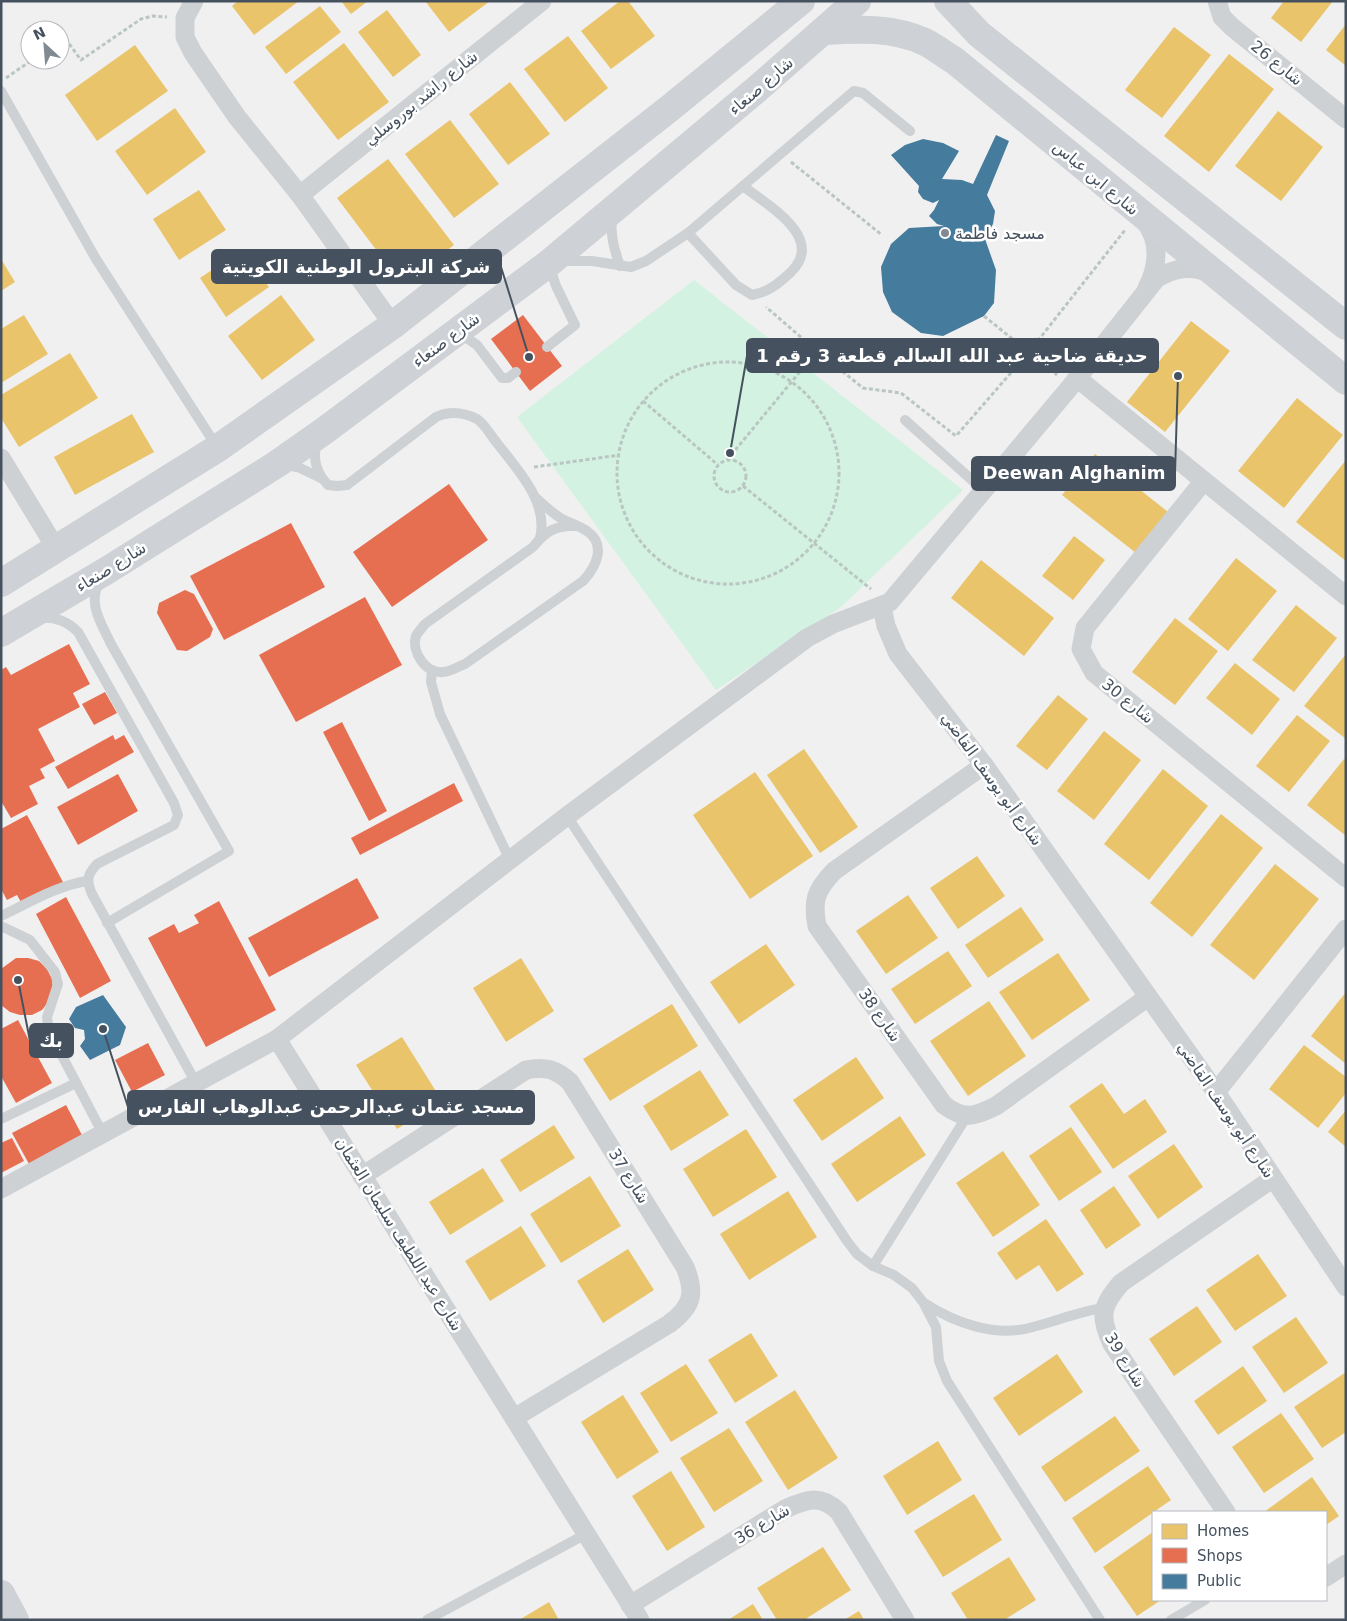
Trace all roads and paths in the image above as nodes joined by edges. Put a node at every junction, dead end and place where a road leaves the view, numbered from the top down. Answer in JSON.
{"nodes":[{"id":1,"x":194,"y":1,"type":"edge"},
{"id":2,"x":542,"y":1,"type":"edge"},
{"id":3,"x":857,"y":1,"type":"edge"},
{"id":4,"x":948,"y":1,"type":"edge"},
{"id":5,"x":1217,"y":1,"type":"edge"},
{"id":6,"x":800,"y":2,"type":"edge"},
{"id":7,"x":185,"y":18,"type":"junction"},
{"id":8,"x":824,"y":31,"type":"junction"},
{"id":9,"x":979,"y":34,"type":"junction"},
{"id":10,"x":70,"y":45,"type":"edge"},
{"id":11,"x":733,"y":58,"type":"junction"},
{"id":12,"x":955,"y":61,"type":"junction"},
{"id":13,"x":20,"y":68,"type":"edge"},
{"id":14,"x":1,"y":81,"type":"edge"},
{"id":15,"x":757,"y":89,"type":"junction"},
{"id":16,"x":1,"y":91,"type":"edge"},
{"id":17,"x":670,"y":108,"type":"junction"},
{"id":18,"x":1346,"y":119,"type":"edge"},
{"id":19,"x":910,"y":131,"type":"dead end"},
{"id":20,"x":702,"y":136,"type":"junction"},
{"id":21,"x":781,"y":153,"type":"junction"},
{"id":22,"x":742,"y":186,"type":"junction"},
{"id":23,"x":300,"y":195,"type":"junction"},
{"id":24,"x":613,"y":210,"type":"junction"},
{"id":25,"x":1138,"y":213,"type":"junction"},
{"id":26,"x":688,"y":233,"type":"junction"},
{"id":27,"x":882,"y":235,"type":"dead end"},
{"id":28,"x":550,"y":262,"type":"junction"},
{"id":29,"x":620,"y":266,"type":"junction"},
{"id":30,"x":1214,"y":274,"type":"junction"},
{"id":31,"x":1279,"y":274,"type":"junction"},
{"id":32,"x":1146,"y":290,"type":"junction"},
{"id":33,"x":752,"y":295,"type":"junction"},
{"id":34,"x":1256,"y":308,"type":"junction"},
{"id":35,"x":984,"y":316,"type":"dead end"},
{"id":36,"x":1340,"y":321,"type":"edge"},
{"id":37,"x":393,"y":325,"type":"junction"},
{"id":38,"x":458,"y":331,"type":"junction"},
{"id":39,"x":548,"y":347,"type":"dead end"},
{"id":40,"x":817,"y":351,"type":"junction"},
{"id":41,"x":1310,"y":351,"type":"junction"},
{"id":42,"x":1030,"y":352,"type":"junction"},
{"id":43,"x":516,"y":372,"type":"dead end"},
{"id":44,"x":790,"y":381,"type":"junction"},
{"id":45,"x":1346,"y":381,"type":"edge"},
{"id":46,"x":1074,"y":382,"type":"junction"},
{"id":47,"x":643,"y":401,"type":"junction"},
{"id":48,"x":905,"y":420,"type":"dead end"},
{"id":49,"x":324,"y":431,"type":"junction"},
{"id":50,"x":218,"y":448,"type":"junction"},
{"id":51,"x":620,"y":455,"type":"junction"},
{"id":52,"x":1,"y":458,"type":"edge"},
{"id":53,"x":727,"y":460,"type":"junction"},
{"id":54,"x":277,"y":464,"type":"junction"},
{"id":55,"x":718,"y":465,"type":"junction"},
{"id":56,"x":517,"y":469,"type":"junction"},
{"id":57,"x":322,"y":479,"type":"junction"},
{"id":58,"x":1203,"y":482,"type":"junction"},
{"id":59,"x":743,"y":486,"type":"junction"},
{"id":60,"x":983,"y":490,"type":"junction"},
{"id":61,"x":535,"y":497,"type":"junction"},
{"id":62,"x":575,"y":526,"type":"junction"},
{"id":63,"x":539,"y":539,"type":"junction"},
{"id":64,"x":814,"y":544,"type":"junction"},
{"id":65,"x":57,"y":550,"type":"junction"},
{"id":66,"x":106,"y":571,"type":"junction"},
{"id":67,"x":1,"y":583,"type":"edge"},
{"id":68,"x":1346,"y":596,"type":"edge"},
{"id":69,"x":882,"y":607,"type":"junction"},
{"id":70,"x":28,"y":618,"type":"junction"},
{"id":71,"x":1,"y":633,"type":"edge"},
{"id":72,"x":432,"y":670,"type":"junction"},
{"id":73,"x":984,"y":765,"type":"junction"},
{"id":74,"x":566,"y":816,"type":"junction"},
{"id":75,"x":510,"y":860,"type":"junction"},
{"id":76,"x":1346,"y":878,"type":"edge"},
{"id":77,"x":87,"y":881,"type":"junction"},
{"id":78,"x":1,"y":916,"type":"edge"},
{"id":79,"x":107,"y":923,"type":"junction"},
{"id":80,"x":1,"y":926,"type":"edge"},
{"id":81,"x":1346,"y":929,"type":"edge"},
{"id":82,"x":1148,"y":997,"type":"junction"},
{"id":83,"x":277,"y":1039,"type":"junction"},
{"id":84,"x":76,"y":1083,"type":"junction"},
{"id":85,"x":196,"y":1083,"type":"junction"},
{"id":86,"x":1216,"y":1092,"type":"junction"},
{"id":87,"x":966,"y":1116,"type":"junction"},
{"id":88,"x":1,"y":1119,"type":"edge"},
{"id":89,"x":104,"y":1134,"type":"junction"},
{"id":90,"x":362,"y":1176,"type":"junction"},
{"id":91,"x":1272,"y":1179,"type":"junction"},
{"id":92,"x":1,"y":1189,"type":"edge"},
{"id":93,"x":873,"y":1266,"type":"junction"},
{"id":94,"x":1344,"y":1278,"type":"edge"},
{"id":95,"x":922,"y":1302,"type":"junction"},
{"id":96,"x":1104,"y":1308,"type":"junction"},
{"id":97,"x":514,"y":1418,"type":"junction"},
{"id":98,"x":1225,"y":1511,"type":"edge"},
{"id":99,"x":586,"y":1534,"type":"junction"},
{"id":100,"x":1346,"y":1564,"type":"edge"},
{"id":101,"x":1327,"y":1576,"type":"edge"},
{"id":102,"x":1,"y":1594,"type":"edge"},
{"id":103,"x":1203,"y":1601,"type":"edge"},
{"id":104,"x":635,"y":1612,"type":"edge"},
{"id":105,"x":15,"y":1620,"type":"edge"},
{"id":106,"x":427,"y":1620,"type":"edge"},
{"id":107,"x":904,"y":1620,"type":"edge"},
{"id":108,"x":1100,"y":1620,"type":"edge"},
{"id":109,"x":1171,"y":1620,"type":"edge"}],
"edges":[{"from":1,"to":7,"type":"street"},
{"from":2,"to":23,"type":"street","name":"شارع راشد بوروسلي"},
{"from":3,"to":8,"type":"main road","name":"شارع صنعاء"},
{"from":4,"to":9,"type":"main road"},
{"from":5,"to":18,"type":"street","name":"شارع 26"},
{"from":6,"to":11,"type":"main road"},
{"from":7,"to":10,"type":"path"},
{"from":7,"to":23,"type":"street"},
{"from":8,"to":12,"type":"main road","name":"شارع ابن عباس"},
{"from":8,"to":15,"type":"main road","name":"شارع صنعاء"},
{"from":9,"to":12,"type":"main road"},
{"from":9,"to":31,"type":"main road"},
{"from":11,"to":15,"type":"main road"},
{"from":11,"to":17,"type":"main road"},
{"from":12,"to":25,"type":"main road","name":"شارع ابن عباس"},
{"from":13,"to":14,"type":"path"},
{"from":15,"to":20,"type":"main road","name":"شارع صنعاء"},
{"from":16,"to":50,"type":"lane"},
{"from":17,"to":20,"type":"main road"},
{"from":17,"to":37,"type":"main road"},
{"from":19,"to":21,"type":"lane"},
{"from":20,"to":24,"type":"main road","name":"شارع صنعاء"},
{"from":21,"to":22,"type":"lane"},
{"from":21,"to":27,"type":"path"},
{"from":22,"to":26,"type":"lane"},
{"from":22,"to":33,"type":"lane"},
{"from":23,"to":37,"type":"street"},
{"from":24,"to":28,"type":"main road","name":"شارع صنعاء"},
{"from":24,"to":29,"type":"lane"},
{"from":25,"to":30,"type":"main road","name":"شارع ابن عباس"},
{"from":25,"to":32,"type":"street"},
{"from":25,"to":42,"type":"path"},
{"from":26,"to":29,"type":"lane"},
{"from":26,"to":33,"type":"lane"},
{"from":28,"to":29,"type":"lane"},
{"from":28,"to":38,"type":"main road","name":"شارع صنعاء"},
{"from":28,"to":39,"type":"lane"},
{"from":30,"to":32,"type":"street"},
{"from":30,"to":34,"type":"main road","name":"شارع ابن عباس"},
{"from":31,"to":34,"type":"main road"},
{"from":31,"to":36,"type":"main road"},
{"from":32,"to":46,"type":"street"},
{"from":33,"to":40,"type":"path"},
{"from":34,"to":41,"type":"main road","name":"شارع ابن عباس"},
{"from":35,"to":42,"type":"path"},
{"from":36,"to":41,"type":"main road"},
{"from":37,"to":50,"type":"main road"},
{"from":38,"to":43,"type":"lane"},
{"from":38,"to":49,"type":"main road","name":"شارع صنعاء"},
{"from":40,"to":42,"type":"path"},
{"from":40,"to":44,"type":"path"},
{"from":41,"to":45,"type":"main road","name":"شارع ابن عباس"},
{"from":42,"to":46,"type":"path"},
{"from":44,"to":47,"type":"path"},
{"from":44,"to":53,"type":"path"},
{"from":44,"to":64,"type":"path"},
{"from":46,"to":58,"type":"street"},
{"from":46,"to":60,"type":"street"},
{"from":47,"to":51,"type":"path"},
{"from":47,"to":55,"type":"path"},
{"from":48,"to":60,"type":"lane"},
{"from":49,"to":54,"type":"main road","name":"شارع صنعاء"},
{"from":49,"to":57,"type":"lane"},
{"from":50,"to":65,"type":"main road"},
{"from":51,"to":56,"type":"path"},
{"from":51,"to":64,"type":"path"},
{"from":52,"to":65,"type":"street"},
{"from":53,"to":55,"type":"path"},
{"from":53,"to":59,"type":"path"},
{"from":54,"to":57,"type":"lane"},
{"from":54,"to":66,"type":"main road","name":"شارع صنعاء"},
{"from":55,"to":59,"type":"path"},
{"from":56,"to":57,"type":"lane"},
{"from":56,"to":61,"type":"lane"},
{"from":58,"to":68,"type":"street"},
{"from":58,"to":76,"type":"street","name":"شارع 30"},
{"from":59,"to":64,"type":"path"},
{"from":60,"to":69,"type":"street"},
{"from":61,"to":62,"type":"lane"},
{"from":61,"to":63,"type":"lane"},
{"from":62,"to":63,"type":"lane"},
{"from":62,"to":72,"type":"lane"},
{"from":63,"to":72,"type":"lane"},
{"from":64,"to":69,"type":"path"},
{"from":65,"to":67,"type":"main road"},
{"from":66,"to":70,"type":"main road","name":"شارع صنعاء"},
{"from":66,"to":79,"type":"lane"},
{"from":69,"to":73,"type":"street","name":"شارع أبو يوسف القاضي"},
{"from":69,"to":74,"type":"street"},
{"from":70,"to":71,"type":"main road","name":"شارع صنعاء"},
{"from":70,"to":77,"type":"lane"},
{"from":72,"to":75,"type":"lane"},
{"from":73,"to":82,"type":"street","name":"شارع أبو يوسف القاضي"},
{"from":73,"to":87,"type":"street","name":"شارع 38"},
{"from":74,"to":75,"type":"street"},
{"from":74,"to":93,"type":"lane"},
{"from":75,"to":83,"type":"street"},
{"from":77,"to":78,"type":"lane"},
{"from":77,"to":79,"type":"lane"},
{"from":79,"to":85,"type":"lane"},
{"from":80,"to":84,"type":"lane"},
{"from":81,"to":86,"type":"street"},
{"from":82,"to":86,"type":"street","name":"شارع أبو يوسف القاضي"},
{"from":82,"to":87,"type":"street"},
{"from":83,"to":85,"type":"street"},
{"from":83,"to":90,"type":"street","name":"شارع عبد اللطيف سليمان العثمان"},
{"from":84,"to":88,"type":"lane"},
{"from":84,"to":89,"type":"lane"},
{"from":85,"to":89,"type":"street"},
{"from":86,"to":91,"type":"street","name":"شارع أبو يوسف القاضي"},
{"from":87,"to":93,"type":"lane"},
{"from":89,"to":92,"type":"street"},
{"from":90,"to":97,"type":"street","name":"شارع عبد اللطيف سليمان العثمان"},
{"from":90,"to":97,"type":"street","name":"شارع 37"},
{"from":91,"to":94,"type":"street","name":"شارع أبو يوسف القاضي"},
{"from":91,"to":96,"type":"street"},
{"from":93,"to":95,"type":"lane"},
{"from":95,"to":96,"type":"lane"},
{"from":95,"to":108,"type":"lane"},
{"from":96,"to":98,"type":"street","name":"شارع 39"},
{"from":97,"to":99,"type":"street","name":"شارع عبد اللطيف سليمان العثمان"},
{"from":99,"to":104,"type":"street","name":"شارع عبد اللطيف سليمان العثمان"},
{"from":99,"to":106,"type":"lane"},
{"from":100,"to":101,"type":"street"},
{"from":102,"to":105,"type":"main road"},
{"from":103,"to":109,"type":"lane"},
{"from":104,"to":107,"type":"street","name":"شارع 36"}]}
